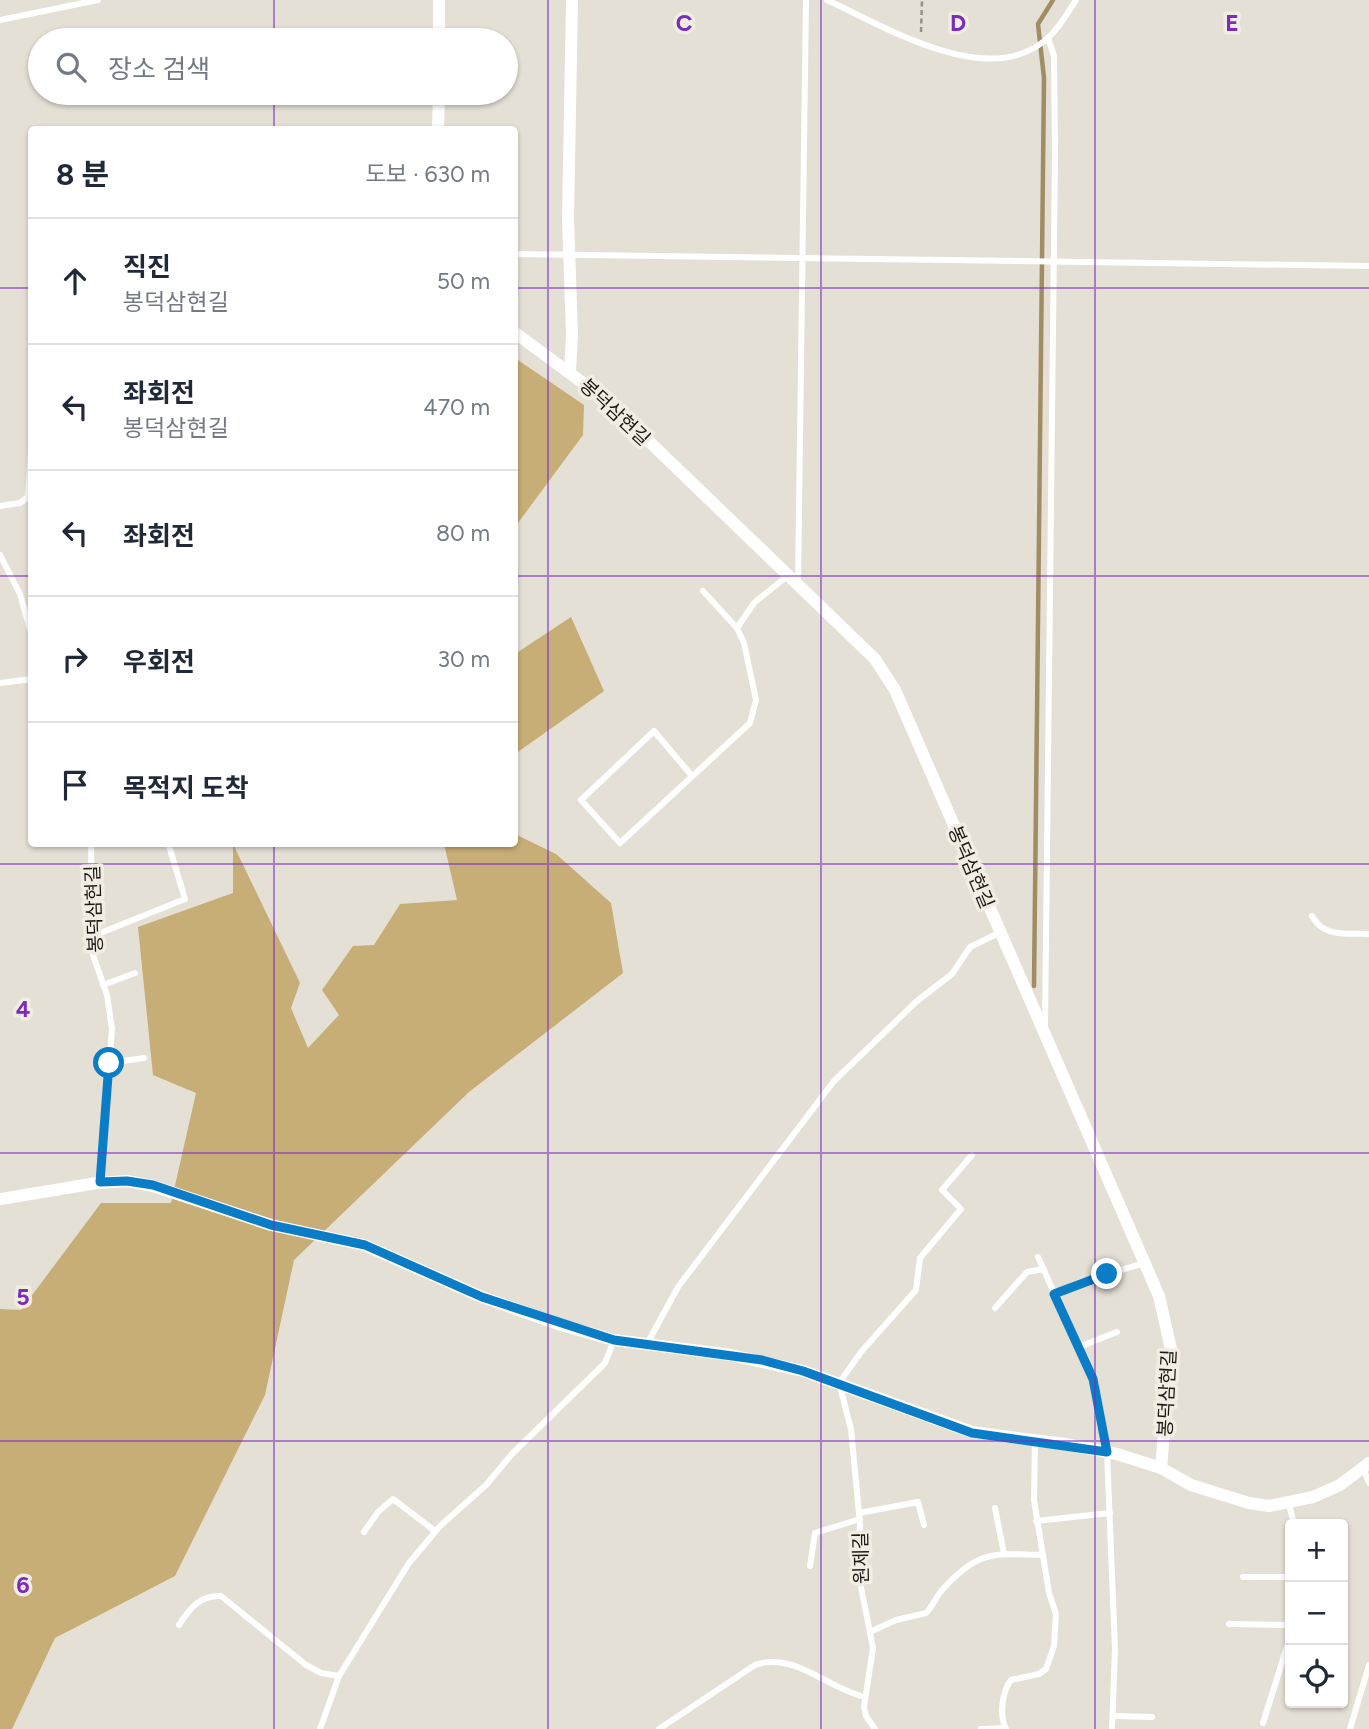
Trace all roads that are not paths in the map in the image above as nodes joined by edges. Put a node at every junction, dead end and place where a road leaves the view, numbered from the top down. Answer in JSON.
{"nodes":[{"id":1,"x":98,"y":0,"type":"edge"},
{"id":2,"x":439,"y":0,"type":"edge"},
{"id":3,"x":572,"y":0,"type":"edge"},
{"id":4,"x":806,"y":0,"type":"edge"},
{"id":5,"x":827,"y":0,"type":"edge"},
{"id":6,"x":1076,"y":0,"type":"edge"},
{"id":7,"x":0,"y":20,"type":"edge"},
{"id":8,"x":439,"y":28,"type":"edge"},
{"id":9,"x":1048,"y":38,"type":"junction"},
{"id":10,"x":439,"y":105,"type":"edge"},
{"id":11,"x":438,"y":126,"type":"edge"},
{"id":12,"x":518,"y":254,"type":"edge"},
{"id":13,"x":569,"y":255,"type":"junction"},
{"id":14,"x":802,"y":259,"type":"junction"},
{"id":15,"x":1053,"y":263,"type":"junction"},
{"id":16,"x":1369,"y":266,"type":"edge"},
{"id":17,"x":518,"y":335,"type":"edge"},
{"id":18,"x":573,"y":373,"type":"junction"},
{"id":19,"x":28,"y":497,"type":"edge"},
{"id":20,"x":0,"y":506,"type":"edge"},
{"id":21,"x":0,"y":555,"type":"edge"},
{"id":22,"x":786,"y":577,"type":"junction"},
{"id":23,"x":798,"y":588,"type":"junction"},
{"id":24,"x":703,"y":591,"type":"dead end"},
{"id":25,"x":28,"y":622,"type":"edge"},
{"id":26,"x":737,"y":628,"type":"junction"},
{"id":27,"x":28,"y":680,"type":"edge"},
{"id":28,"x":0,"y":683,"type":"edge"},
{"id":29,"x":692,"y":776,"type":"junction"},
{"id":30,"x":91,"y":847,"type":"edge"},
{"id":31,"x":169,"y":847,"type":"edge"},
{"id":32,"x":1312,"y":916,"type":"dead end"},
{"id":33,"x":999,"y":933,"type":"junction"},
{"id":34,"x":1369,"y":934,"type":"edge"},
{"id":35,"x":93,"y":936,"type":"junction"},
{"id":36,"x":135,"y":973,"type":"dead end"},
{"id":37,"x":103,"y":985,"type":"junction"},
{"id":38,"x":1045,"y":1035,"type":"junction"},
{"id":39,"x":144,"y":1058,"type":"dead end"},
{"id":40,"x":109,"y":1063,"type":"junction"},
{"id":41,"x":972,"y":1155,"type":"dead end"},
{"id":42,"x":100,"y":1182,"type":"junction"},
{"id":43,"x":0,"y":1199,"type":"edge"},
{"id":44,"x":1038,"y":1257,"type":"dead end"},
{"id":45,"x":1145,"y":1263,"type":"junction"},
{"id":46,"x":1044,"y":1269,"type":"junction"},
{"id":47,"x":1054,"y":1294,"type":"junction"},
{"id":48,"x":995,"y":1308,"type":"dead end"},
{"id":49,"x":1117,"y":1332,"type":"dead end"},
{"id":50,"x":614,"y":1340,"type":"junction"},
{"id":51,"x":646,"y":1346,"type":"junction"},
{"id":52,"x":1079,"y":1347,"type":"junction"},
{"id":53,"x":839,"y":1383,"type":"junction"},
{"id":54,"x":1034,"y":1441,"type":"junction"},
{"id":55,"x":1107,"y":1452,"type":"junction"},
{"id":56,"x":1366,"y":1466,"type":"edge"},
{"id":57,"x":1161,"y":1468,"type":"junction"},
{"id":58,"x":1369,"y":1483,"type":"edge"},
{"id":59,"x":1289,"y":1504,"type":"junction"},
{"id":60,"x":995,"y":1508,"type":"dead end"},
{"id":61,"x":1111,"y":1513,"type":"junction"},
{"id":62,"x":859,"y":1516,"type":"junction"},
{"id":63,"x":1293,"y":1519,"type":"edge"},
{"id":64,"x":1036,"y":1521,"type":"junction"},
{"id":65,"x":924,"y":1525,"type":"dead end"},
{"id":66,"x":435,"y":1531,"type":"junction"},
{"id":67,"x":364,"y":1532,"type":"dead end"},
{"id":68,"x":1004,"y":1554,"type":"junction"},
{"id":69,"x":1042,"y":1555,"type":"junction"},
{"id":70,"x":810,"y":1566,"type":"dead end"},
{"id":71,"x":1243,"y":1577,"type":"dead end"},
{"id":72,"x":1285,"y":1577,"type":"edge"},
{"id":73,"x":1229,"y":1624,"type":"dead end"},
{"id":74,"x":180,"y":1625,"type":"dead end"},
{"id":75,"x":1285,"y":1625,"type":"edge"},
{"id":76,"x":872,"y":1631,"type":"junction"},
{"id":77,"x":1287,"y":1645,"type":"edge"},
{"id":78,"x":1369,"y":1665,"type":"edge"},
{"id":79,"x":339,"y":1676,"type":"junction"},
{"id":80,"x":866,"y":1697,"type":"junction"},
{"id":81,"x":1113,"y":1716,"type":"junction"},
{"id":82,"x":1152,"y":1717,"type":"dead end"},
{"id":83,"x":1262,"y":1723,"type":"dead end"},
{"id":84,"x":869,"y":1725,"type":"edge"},
{"id":85,"x":320,"y":1729,"type":"edge"},
{"id":86,"x":659,"y":1729,"type":"edge"},
{"id":87,"x":875,"y":1729,"type":"edge"},
{"id":88,"x":981,"y":1729,"type":"edge"},
{"id":89,"x":1005,"y":1729,"type":"edge"},
{"id":90,"x":1112,"y":1729,"type":"edge"},
{"id":91,"x":1350,"y":1729,"type":"edge"}],
"edges":[{"from":1,"to":7,"type":"lane"},
{"from":2,"to":8,"type":"street"},
{"from":3,"to":13,"type":"street","name":"봉덕삼현길"},
{"from":4,"to":14,"type":"lane"},
{"from":5,"to":9,"type":"lane"},
{"from":6,"to":9,"type":"lane"},
{"from":9,"to":15,"type":"lane"},
{"from":10,"to":11,"type":"street"},
{"from":12,"to":13,"type":"lane"},
{"from":13,"to":14,"type":"lane"},
{"from":13,"to":18,"type":"street","name":"봉덕삼현길"},
{"from":14,"to":15,"type":"lane"},
{"from":14,"to":23,"type":"lane"},
{"from":15,"to":16,"type":"lane"},
{"from":15,"to":38,"type":"lane"},
{"from":17,"to":18,"type":"street"},
{"from":18,"to":22,"type":"street","name":"봉덕삼현길"},
{"from":19,"to":20,"type":"lane"},
{"from":21,"to":25,"type":"lane"},
{"from":22,"to":23,"type":"street","name":"봉덕삼현길"},
{"from":22,"to":26,"type":"lane"},
{"from":23,"to":33,"type":"street","name":"봉덕삼현길"},
{"from":24,"to":26,"type":"lane"},
{"from":26,"to":29,"type":"lane"},
{"from":27,"to":28,"type":"lane"},
{"from":29,"to":29,"type":"lane"},
{"from":30,"to":35,"type":"lane","name":"봉덕삼현길"},
{"from":31,"to":35,"type":"lane"},
{"from":32,"to":34,"type":"lane"},
{"from":33,"to":38,"type":"street","name":"봉덕삼현길"},
{"from":33,"to":51,"type":"lane"},
{"from":35,"to":37,"type":"lane","name":"봉덕삼현길"},
{"from":36,"to":37,"type":"lane"},
{"from":37,"to":40,"type":"lane","name":"봉덕삼현길"},
{"from":38,"to":45,"type":"street","name":"봉덕삼현길"},
{"from":39,"to":40,"type":"lane"},
{"from":40,"to":42,"type":"lane","name":"봉덕삼현길"},
{"from":41,"to":53,"type":"lane"},
{"from":42,"to":43,"type":"street","name":"봉덕삼현길"},
{"from":42,"to":50,"type":"street","name":"봉덕삼현길"},
{"from":44,"to":46,"type":"lane"},
{"from":45,"to":47,"type":"lane"},
{"from":45,"to":57,"type":"street","name":"봉덕삼현길"},
{"from":46,"to":47,"type":"lane"},
{"from":46,"to":48,"type":"lane"},
{"from":47,"to":52,"type":"lane"},
{"from":49,"to":52,"type":"lane"},
{"from":50,"to":51,"type":"street","name":"봉덕삼현길"},
{"from":50,"to":66,"type":"lane"},
{"from":51,"to":53,"type":"street","name":"봉덕삼현길"},
{"from":52,"to":55,"type":"lane"},
{"from":53,"to":54,"type":"street","name":"봉덕삼현길"},
{"from":53,"to":62,"type":"lane","name":"원제길"},
{"from":54,"to":55,"type":"street","name":"봉덕삼현길"},
{"from":54,"to":64,"type":"lane"},
{"from":55,"to":57,"type":"street","name":"봉덕삼현길"},
{"from":55,"to":61,"type":"lane"},
{"from":56,"to":58,"type":"lane"},
{"from":56,"to":59,"type":"street","name":"봉덕삼현길"},
{"from":57,"to":59,"type":"street","name":"봉덕삼현길"},
{"from":59,"to":63,"type":"lane"},
{"from":60,"to":68,"type":"lane"},
{"from":61,"to":64,"type":"lane"},
{"from":61,"to":81,"type":"lane"},
{"from":62,"to":65,"type":"lane"},
{"from":62,"to":70,"type":"lane"},
{"from":62,"to":76,"type":"lane","name":"원제길"},
{"from":64,"to":69,"type":"lane"},
{"from":66,"to":67,"type":"lane"},
{"from":66,"to":79,"type":"lane"},
{"from":68,"to":69,"type":"lane"},
{"from":68,"to":76,"type":"lane"},
{"from":69,"to":89,"type":"lane"},
{"from":71,"to":72,"type":"lane"},
{"from":73,"to":75,"type":"lane"},
{"from":74,"to":79,"type":"lane"},
{"from":76,"to":80,"type":"lane","name":"원제길"},
{"from":77,"to":83,"type":"lane"},
{"from":78,"to":91,"type":"lane"},
{"from":79,"to":85,"type":"lane"},
{"from":80,"to":84,"type":"lane","name":"원제길"},
{"from":80,"to":86,"type":"lane"},
{"from":81,"to":82,"type":"lane"},
{"from":81,"to":90,"type":"lane"},
{"from":84,"to":87,"type":"lane","name":"원제길"},
{"from":88,"to":89,"type":"lane"}]}
